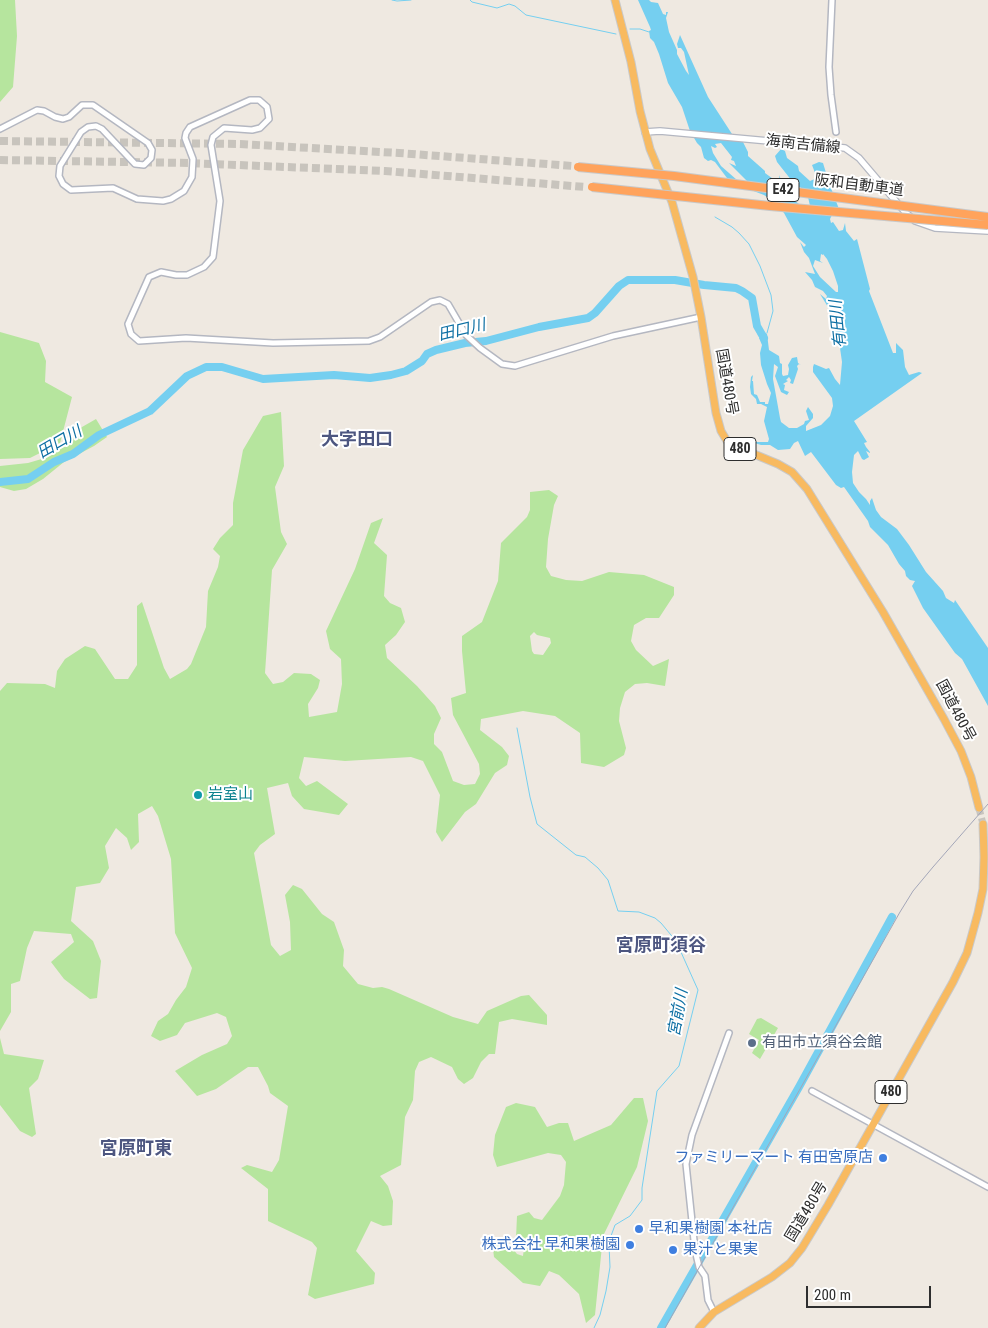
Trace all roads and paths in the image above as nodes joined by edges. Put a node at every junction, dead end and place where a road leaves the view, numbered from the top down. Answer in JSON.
{"nodes":[{"id":1,"x":615,"y":0,"type":"edge"},
{"id":2,"x":832,"y":0,"type":"edge"},
{"id":3,"x":0,"y":129,"type":"edge"},
{"id":4,"x":645,"y":132,"type":"junction"},
{"id":5,"x":836,"y":132,"type":"dead end"},
{"id":6,"x":578,"y":167,"type":"tunnel mouth"},
{"id":7,"x":592,"y":187,"type":"tunnel mouth"},
{"id":8,"x":988,"y":217,"type":"edge"},
{"id":9,"x":988,"y":225,"type":"edge"},
{"id":10,"x":988,"y":231,"type":"edge"},
{"id":11,"x":701,"y":317,"type":"junction"},
{"id":12,"x":978,"y":808,"type":"tunnel mouth"},
{"id":13,"x":982,"y":824,"type":"dead end"},
{"id":14,"x":729,"y":1032,"type":"dead end"},
{"id":15,"x":812,"y":1091,"type":"dead end"},
{"id":16,"x":873,"y":1124,"type":"junction"},
{"id":17,"x":988,"y":1187,"type":"edge"},
{"id":18,"x":714,"y":1312,"type":"junction"},
{"id":19,"x":699,"y":1328,"type":"edge"}],
"edges":[{"from":1,"to":4,"type":"highway","name":"国道480号","number":"480"},
{"from":2,"to":5,"type":"street"},
{"from":3,"to":11,"type":"street"},
{"from":4,"to":10,"type":"main road","name":"海南吉備線"},
{"from":4,"to":11,"type":"highway","name":"国道480号","number":"480"},
{"from":6,"to":8,"type":"highway","name":"阪和自動車道","number":"E42","bridge":true},
{"from":7,"to":9,"type":"highway","name":"阪和自動車道","number":"E42","bridge":true},
{"from":11,"to":12,"type":"highway","name":"国道480号","number":"480"},
{"from":13,"to":16,"type":"highway","name":"国道480号","number":"480"},
{"from":14,"to":18,"type":"street"},
{"from":15,"to":16,"type":"street"},
{"from":16,"to":17,"type":"street"},
{"from":16,"to":18,"type":"highway","name":"国道480号","number":"480"},
{"from":18,"to":19,"type":"highway","name":"国道480号","number":"480"}]}
